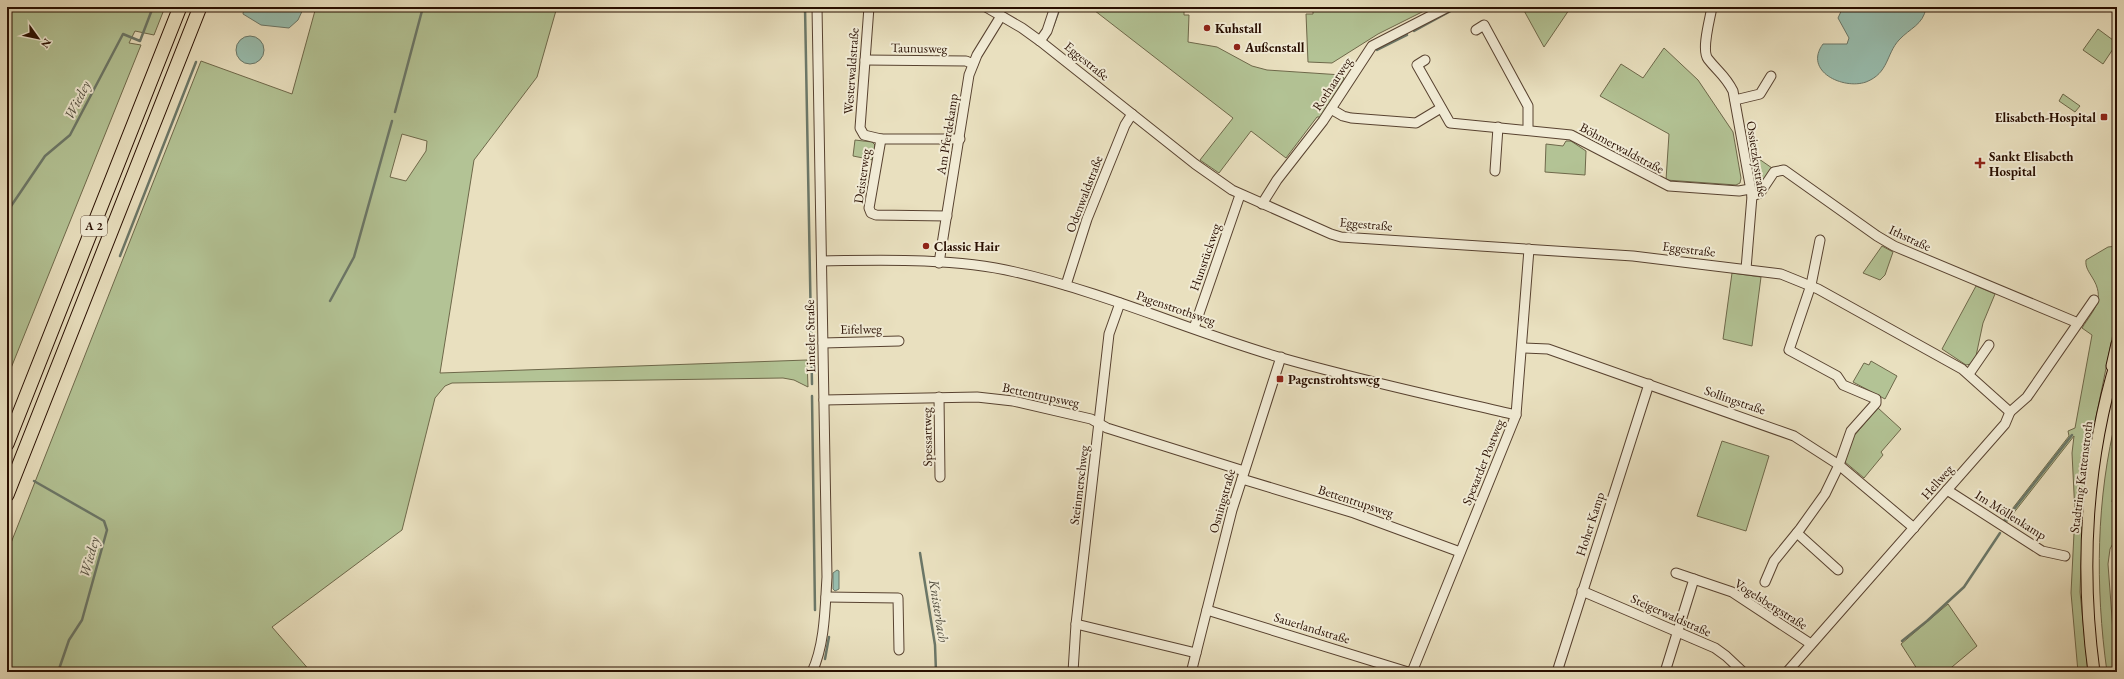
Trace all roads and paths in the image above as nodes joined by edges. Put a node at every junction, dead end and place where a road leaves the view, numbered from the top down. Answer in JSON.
{"nodes":[{"id":1,"x":180,"y":7,"type":"edge"},
{"id":2,"x":200,"y":7,"type":"edge"},
{"id":3,"x":817,"y":7,"type":"edge"},
{"id":4,"x":869,"y":7,"type":"edge"},
{"id":5,"x":986,"y":7,"type":"edge"},
{"id":6,"x":1055,"y":7,"type":"edge"},
{"id":7,"x":1448,"y":7,"type":"edge"},
{"id":8,"x":1712,"y":7,"type":"edge"},
{"id":9,"x":1001,"y":16,"type":"junction"},
{"id":10,"x":1476,"y":30,"type":"dead end"},
{"id":11,"x":1040,"y":41,"type":"junction"},
{"id":12,"x":865,"y":60,"type":"junction"},
{"id":13,"x":1426,"y":60,"type":"dead end"},
{"id":14,"x":973,"y":64,"type":"junction"},
{"id":15,"x":1771,"y":76,"type":"dead end"},
{"id":16,"x":1735,"y":100,"type":"junction"},
{"id":17,"x":1441,"y":108,"type":"junction"},
{"id":18,"x":1331,"y":109,"type":"junction"},
{"id":19,"x":1132,"y":114,"type":"junction"},
{"id":20,"x":1498,"y":127,"type":"junction"},
{"id":21,"x":1528,"y":129,"type":"junction"},
{"id":22,"x":880,"y":139,"type":"junction"},
{"id":23,"x":960,"y":139,"type":"junction"},
{"id":24,"x":1495,"y":171,"type":"dead end"},
{"id":25,"x":1751,"y":192,"type":"junction"},
{"id":26,"x":1240,"y":195,"type":"junction"},
{"id":27,"x":1262,"y":204,"type":"junction"},
{"id":28,"x":947,"y":216,"type":"junction"},
{"id":29,"x":1820,"y":240,"type":"dead end"},
{"id":30,"x":1529,"y":249,"type":"junction"},
{"id":31,"x":822,"y":262,"type":"junction"},
{"id":32,"x":939,"y":263,"type":"junction"},
{"id":33,"x":1746,"y":269,"type":"junction"},
{"id":34,"x":1066,"y":285,"type":"junction"},
{"id":35,"x":1811,"y":285,"type":"junction"},
{"id":36,"x":2094,"y":300,"type":"dead end"},
{"id":37,"x":1120,"y":303,"type":"junction"},
{"id":38,"x":2078,"y":323,"type":"junction"},
{"id":39,"x":1194,"y":328,"type":"junction"},
{"id":40,"x":899,"y":341,"type":"dead end"},
{"id":41,"x":823,"y":343,"type":"junction"},
{"id":42,"x":2117,"y":344,"type":"edge"},
{"id":43,"x":1989,"y":345,"type":"dead end"},
{"id":44,"x":1522,"y":348,"type":"junction"},
{"id":45,"x":1281,"y":357,"type":"junction"},
{"id":46,"x":2117,"y":359,"type":"edge"},
{"id":47,"x":1969,"y":374,"type":"junction"},
{"id":48,"x":2110,"y":383,"type":"junction"},
{"id":49,"x":1649,"y":384,"type":"junction"},
{"id":50,"x":939,"y":397,"type":"junction"},
{"id":51,"x":824,"y":400,"type":"junction"},
{"id":52,"x":2010,"y":412,"type":"junction"},
{"id":53,"x":1516,"y":416,"type":"junction"},
{"id":54,"x":1099,"y":424,"type":"junction"},
{"id":55,"x":7,"y":444,"type":"edge"},
{"id":56,"x":1839,"y":465,"type":"junction"},
{"id":57,"x":1243,"y":475,"type":"junction"},
{"id":58,"x":940,"y":477,"type":"dead end"},
{"id":59,"x":1947,"y":490,"type":"junction"},
{"id":60,"x":7,"y":496,"type":"edge"},
{"id":61,"x":1914,"y":528,"type":"junction"},
{"id":62,"x":1797,"y":533,"type":"junction"},
{"id":63,"x":1460,"y":552,"type":"junction"},
{"id":64,"x":2065,"y":556,"type":"dead end"},
{"id":65,"x":1838,"y":570,"type":"dead end"},
{"id":66,"x":1676,"y":573,"type":"dead end"},
{"id":67,"x":1694,"y":578,"type":"junction"},
{"id":68,"x":1765,"y":582,"type":"dead end"},
{"id":69,"x":1582,"y":591,"type":"junction"},
{"id":70,"x":826,"y":597,"type":"junction"},
{"id":71,"x":1208,"y":610,"type":"junction"},
{"id":72,"x":1076,"y":624,"type":"junction"},
{"id":73,"x":1677,"y":632,"type":"junction"},
{"id":74,"x":1811,"y":644,"type":"junction"},
{"id":75,"x":899,"y":650,"type":"dead end"},
{"id":76,"x":1196,"y":654,"type":"junction"},
{"id":77,"x":1192,"y":669,"type":"dead end"},
{"id":78,"x":815,"y":670,"type":"edge"},
{"id":79,"x":1074,"y":672,"type":"edge"},
{"id":80,"x":1408,"y":672,"type":"edge"},
{"id":81,"x":1412,"y":672,"type":"edge"},
{"id":82,"x":1557,"y":672,"type":"edge"},
{"id":83,"x":1665,"y":672,"type":"edge"},
{"id":84,"x":1743,"y":672,"type":"edge"},
{"id":85,"x":1788,"y":672,"type":"edge"},
{"id":86,"x":2094,"y":672,"type":"edge"}],
"edges":[{"from":1,"to":55,"type":"highway","number":"A 2"},
{"from":2,"to":60,"type":"highway","number":"A 2"},
{"from":3,"to":31,"type":"street","name":"Linteler Straße"},
{"from":4,"to":12,"type":"street","name":"Westerwaldstraße"},
{"from":5,"to":9,"type":"street","name":"Eggestraße"},
{"from":6,"to":11,"type":"street"},
{"from":7,"to":18,"type":"street","name":"Rothaarweg"},
{"from":8,"to":16,"type":"street","name":"Ossietzkystraße"},
{"from":9,"to":11,"type":"street","name":"Eggestraße"},
{"from":9,"to":14,"type":"street","name":"Am Pferdekamp"},
{"from":10,"to":21,"type":"street"},
{"from":11,"to":19,"type":"street","name":"Eggestraße"},
{"from":12,"to":14,"type":"street","name":"Taunusweg"},
{"from":12,"to":22,"type":"street","name":"Westerwaldstraße"},
{"from":13,"to":17,"type":"street","name":"Böhmerwaldstraße"},
{"from":14,"to":23,"type":"street","name":"Am Pferdekamp"},
{"from":15,"to":16,"type":"street"},
{"from":16,"to":25,"type":"street","name":"Ossietzkystraße"},
{"from":17,"to":18,"type":"street"},
{"from":17,"to":20,"type":"street","name":"Böhmerwaldstraße"},
{"from":18,"to":27,"type":"street","name":"Rothaarweg"},
{"from":19,"to":26,"type":"street","name":"Eggestraße"},
{"from":19,"to":34,"type":"street","name":"Odenwaldstraße"},
{"from":20,"to":21,"type":"street","name":"Böhmerwaldstraße"},
{"from":20,"to":24,"type":"street"},
{"from":21,"to":25,"type":"street","name":"Böhmerwaldstraße"},
{"from":22,"to":23,"type":"street","name":"Westerwaldstraße"},
{"from":22,"to":28,"type":"street","name":"Deisterweg"},
{"from":23,"to":28,"type":"street","name":"Am Pferdekamp"},
{"from":25,"to":33,"type":"street","name":"Ossietzkystraße"},
{"from":25,"to":38,"type":"street","name":"Ithstraße"},
{"from":26,"to":27,"type":"street","name":"Eggestraße"},
{"from":26,"to":39,"type":"street","name":"Hunsrückweg"},
{"from":27,"to":30,"type":"street","name":"Eggestraße"},
{"from":28,"to":32,"type":"street","name":"Am Pferdekamp"},
{"from":29,"to":35,"type":"street"},
{"from":30,"to":33,"type":"street","name":"Eggestraße"},
{"from":30,"to":44,"type":"street","name":"Spexarder Postweg"},
{"from":31,"to":32,"type":"street","name":"Pagenstrothsweg"},
{"from":31,"to":41,"type":"street","name":"Linteler Straße"},
{"from":32,"to":34,"type":"street","name":"Pagenstrothsweg"},
{"from":33,"to":35,"type":"street","name":"Eggestraße"},
{"from":34,"to":37,"type":"street","name":"Pagenstrothsweg"},
{"from":35,"to":47,"type":"street","name":"Eggestraße"},
{"from":35,"to":56,"type":"street","name":"Vogelsbergstraße"},
{"from":36,"to":38,"type":"street","name":"Hellweg"},
{"from":37,"to":39,"type":"street","name":"Pagenstrothsweg"},
{"from":37,"to":54,"type":"street","name":"Steinmerschweg"},
{"from":38,"to":52,"type":"street","name":"Hellweg"},
{"from":39,"to":45,"type":"street","name":"Pagenstrothsweg"},
{"from":40,"to":41,"type":"street","name":"Eifelweg"},
{"from":41,"to":51,"type":"street","name":"Linteler Straße"},
{"from":42,"to":48,"type":"main road","name":"Stadtring Kattenstroth"},
{"from":43,"to":47,"type":"street"},
{"from":44,"to":49,"type":"street","name":"Sollingstraße"},
{"from":44,"to":53,"type":"street","name":"Spexarder Postweg"},
{"from":45,"to":53,"type":"street","name":"Pagenstrothsweg"},
{"from":45,"to":57,"type":"street","name":"Osningstraße"},
{"from":46,"to":48,"type":"main road","name":"Stadtring Kattenstroth"},
{"from":47,"to":52,"type":"street","name":"Eggestraße"},
{"from":48,"to":86,"type":"main road","name":"Stadtring Kattenstroth"},
{"from":49,"to":56,"type":"street","name":"Sollingstraße"},
{"from":49,"to":69,"type":"street","name":"Hoher Kamp"},
{"from":50,"to":51,"type":"street","name":"Bettentrupsweg"},
{"from":50,"to":54,"type":"street","name":"Bettentrupsweg"},
{"from":50,"to":58,"type":"street","name":"Spessartweg"},
{"from":51,"to":70,"type":"street","name":"Linteler Straße"},
{"from":52,"to":59,"type":"street","name":"Hellweg"},
{"from":53,"to":63,"type":"street","name":"Spexarder Postweg"},
{"from":54,"to":57,"type":"street","name":"Bettentrupsweg"},
{"from":54,"to":72,"type":"street","name":"Steinmerschweg"},
{"from":56,"to":61,"type":"street","name":"Sollingstraße"},
{"from":56,"to":62,"type":"street","name":"Vogelsbergstraße"},
{"from":57,"to":63,"type":"street","name":"Bettentrupsweg"},
{"from":57,"to":71,"type":"street","name":"Osningstraße"},
{"from":59,"to":61,"type":"street","name":"Hellweg"},
{"from":59,"to":64,"type":"street","name":"Im Möllenkamp"},
{"from":61,"to":74,"type":"street","name":"Hellweg"},
{"from":62,"to":65,"type":"street"},
{"from":62,"to":68,"type":"street","name":"Vogelsbergstraße"},
{"from":63,"to":81,"type":"street","name":"Spexarder Postweg"},
{"from":66,"to":67,"type":"street","name":"Vogelsbergstraße"},
{"from":67,"to":73,"type":"street"},
{"from":67,"to":74,"type":"street","name":"Vogelsbergstraße"},
{"from":69,"to":73,"type":"street","name":"Steigerwaldstraße"},
{"from":69,"to":82,"type":"street","name":"Hoher Kamp"},
{"from":70,"to":75,"type":"street"},
{"from":70,"to":78,"type":"street","name":"Linteler Straße"},
{"from":71,"to":76,"type":"street","name":"Osningstraße"},
{"from":71,"to":80,"type":"street","name":"Sauerlandstraße"},
{"from":72,"to":76,"type":"street"},
{"from":72,"to":79,"type":"street","name":"Steinmerschweg"},
{"from":73,"to":83,"type":"street"},
{"from":73,"to":84,"type":"street","name":"Steigerwaldstraße"},
{"from":74,"to":85,"type":"street","name":"Hellweg"},
{"from":76,"to":77,"type":"street","name":"Osningstraße"}]}
